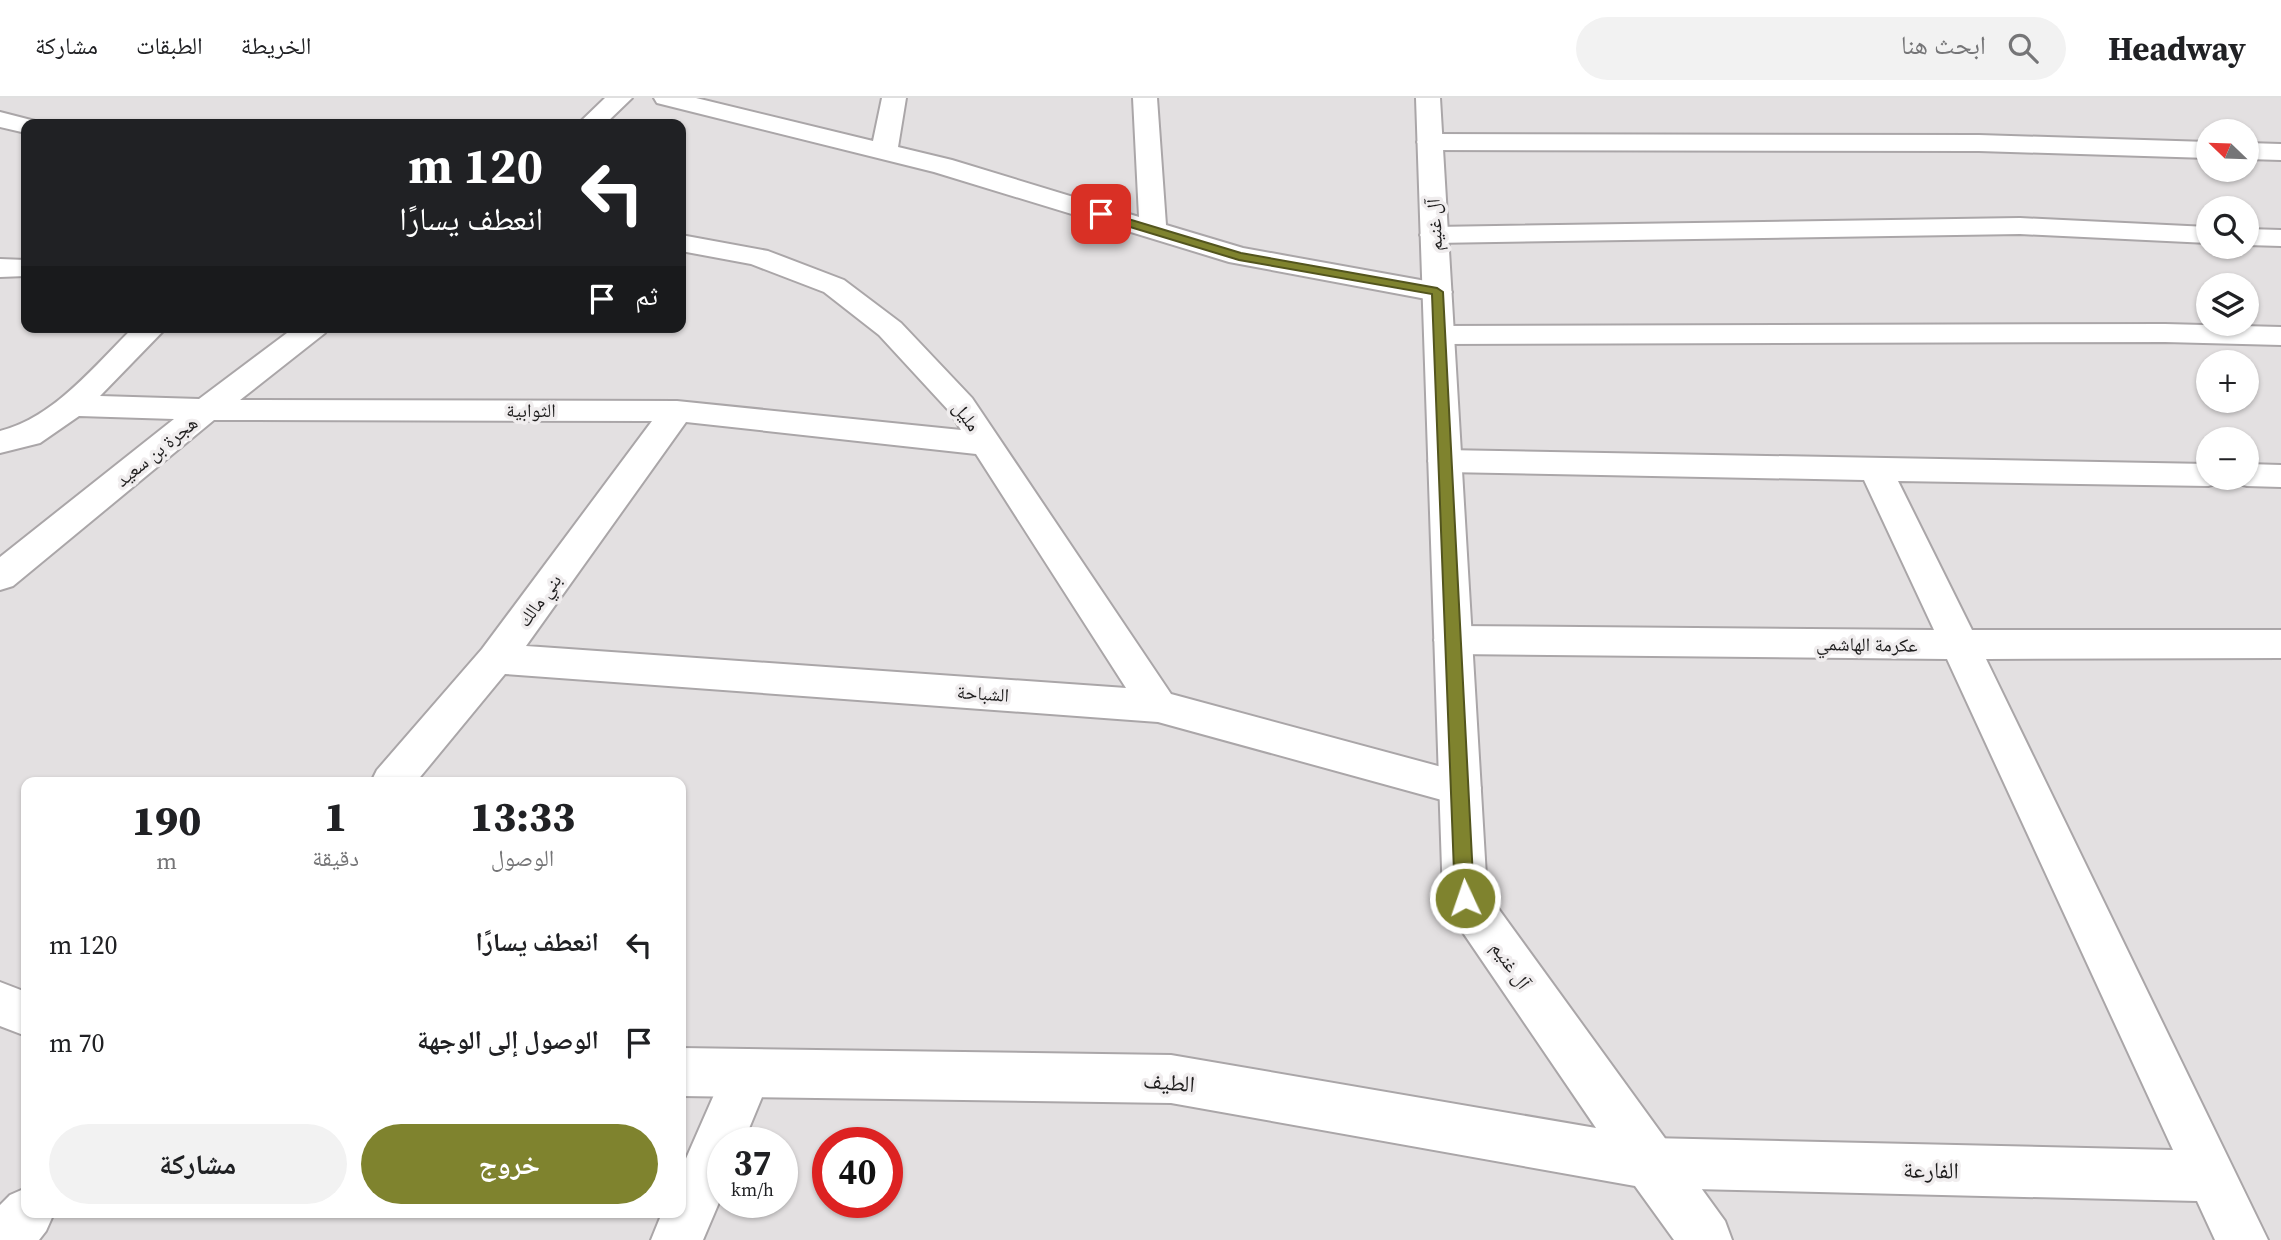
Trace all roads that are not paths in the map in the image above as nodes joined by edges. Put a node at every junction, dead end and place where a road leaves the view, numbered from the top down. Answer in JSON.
{"nodes":[{"id":1,"x":620,"y":98,"type":"edge"},
{"id":2,"x":666,"y":98,"type":"edge"},
{"id":3,"x":894,"y":98,"type":"edge"},
{"id":4,"x":1145,"y":98,"type":"edge"},
{"id":5,"x":1428,"y":98,"type":"edge"},
{"id":6,"x":596,"y":119,"type":"edge"},
{"id":7,"x":16,"y":124,"type":"edge"},
{"id":8,"x":0,"y":142,"type":"edge"},
{"id":9,"x":1430,"y":142,"type":"junction"},
{"id":10,"x":2196,"y":150,"type":"edge"},
{"id":11,"x":2259,"y":151,"type":"edge"},
{"id":12,"x":884,"y":152,"type":"junction"},
{"id":13,"x":2281,"y":152,"type":"edge"},
{"id":14,"x":1153,"y":230,"type":"junction"},
{"id":15,"x":2196,"y":234,"type":"edge"},
{"id":16,"x":1434,"y":235,"type":"junction"},
{"id":17,"x":2259,"y":237,"type":"edge"},
{"id":18,"x":2281,"y":238,"type":"edge"},
{"id":19,"x":686,"y":244,"type":"edge"},
{"id":20,"x":0,"y":268,"type":"edge"},
{"id":21,"x":21,"y":268,"type":"edge"},
{"id":22,"x":1437,"y":292,"type":"junction"},
{"id":23,"x":146,"y":333,"type":"edge"},
{"id":24,"x":306,"y":333,"type":"edge"},
{"id":25,"x":1439,"y":335,"type":"junction"},
{"id":26,"x":2281,"y":336,"type":"edge"},
{"id":27,"x":72,"y":405,"type":"junction"},
{"id":28,"x":206,"y":410,"type":"junction"},
{"id":29,"x":677,"y":411,"type":"junction"},
{"id":30,"x":0,"y":442,"type":"edge"},
{"id":31,"x":987,"y":444,"type":"junction"},
{"id":32,"x":1445,"y":461,"type":"junction"},
{"id":33,"x":1876,"y":469,"type":"junction"},
{"id":34,"x":2196,"y":475,"type":"edge"},
{"id":35,"x":2259,"y":475,"type":"edge"},
{"id":36,"x":2281,"y":476,"type":"edge"},
{"id":37,"x":0,"y":577,"type":"edge"},
{"id":38,"x":1453,"y":640,"type":"junction"},
{"id":39,"x":2281,"y":644,"type":"edge"},
{"id":40,"x":1962,"y":645,"type":"junction"},
{"id":41,"x":496,"y":659,"type":"junction"},
{"id":42,"x":1158,"y":706,"type":"junction"},
{"id":43,"x":396,"y":777,"type":"edge"},
{"id":44,"x":1460,"y":788,"type":"junction"},
{"id":45,"x":0,"y":1004,"type":"edge"},
{"id":46,"x":21,"y":1012,"type":"edge"},
{"id":47,"x":686,"y":1072,"type":"edge"},
{"id":48,"x":748,"y":1073,"type":"junction"},
{"id":49,"x":1650,"y":1163,"type":"junction"},
{"id":50,"x":2212,"y":1176,"type":"junction"},
{"id":51,"x":24,"y":1218,"type":"edge"},
{"id":52,"x":4,"y":1240,"type":"edge"},
{"id":53,"x":677,"y":1240,"type":"edge"},
{"id":54,"x":1706,"y":1240,"type":"edge"},
{"id":55,"x":2242,"y":1240,"type":"edge"}],
"edges":[{"from":1,"to":6,"type":"street"},
{"from":2,"to":12,"type":"street"},
{"from":3,"to":12,"type":"street"},
{"from":4,"to":14,"type":"street"},
{"from":5,"to":9,"type":"street","name":"آل غنيم"},
{"from":7,"to":8,"type":"street"},
{"from":9,"to":10,"type":"street"},
{"from":9,"to":16,"type":"street","name":"آل غنيم"},
{"from":11,"to":13,"type":"street"},
{"from":12,"to":14,"type":"street"},
{"from":14,"to":22,"type":"street"},
{"from":15,"to":16,"type":"street"},
{"from":16,"to":22,"type":"street","name":"آل غنيم"},
{"from":17,"to":18,"type":"street"},
{"from":19,"to":31,"type":"street","name":"مليل"},
{"from":20,"to":21,"type":"street"},
{"from":22,"to":25,"type":"street","name":"آل غنيم"},
{"from":23,"to":27,"type":"street"},
{"from":24,"to":28,"type":"street","name":"هجرة بن سعيد"},
{"from":25,"to":26,"type":"street"},
{"from":25,"to":32,"type":"street","name":"آل غنيم"},
{"from":27,"to":28,"type":"street","name":"الثوابية"},
{"from":27,"to":30,"type":"street"},
{"from":28,"to":29,"type":"street","name":"الثوابية"},
{"from":28,"to":37,"type":"street","name":"هجرة بن سعيد"},
{"from":29,"to":31,"type":"street","name":"الثوابية"},
{"from":29,"to":41,"type":"street","name":"بني مالك"},
{"from":31,"to":42,"type":"street","name":"مليل"},
{"from":32,"to":33,"type":"street"},
{"from":32,"to":38,"type":"street","name":"آل غنيم"},
{"from":33,"to":34,"type":"street"},
{"from":33,"to":40,"type":"street"},
{"from":35,"to":36,"type":"street"},
{"from":38,"to":40,"type":"street","name":"عكرمة الهاشمي"},
{"from":38,"to":44,"type":"street","name":"آل غنيم"},
{"from":39,"to":40,"type":"street","name":"عكرمة الهاشمي"},
{"from":40,"to":50,"type":"street"},
{"from":41,"to":42,"type":"street","name":"الشباحة"},
{"from":41,"to":43,"type":"street","name":"بني مالك"},
{"from":42,"to":44,"type":"street","name":"الشباحة"},
{"from":44,"to":49,"type":"street","name":"آل غنيم"},
{"from":45,"to":46,"type":"street"},
{"from":47,"to":48,"type":"street","name":"الطيف"},
{"from":48,"to":49,"type":"street","name":"الطيف"},
{"from":48,"to":53,"type":"street"},
{"from":49,"to":50,"type":"street","name":"الفارعة"},
{"from":49,"to":54,"type":"street","name":"آل غنيم"},
{"from":50,"to":55,"type":"street"},
{"from":51,"to":52,"type":"street"}]}
